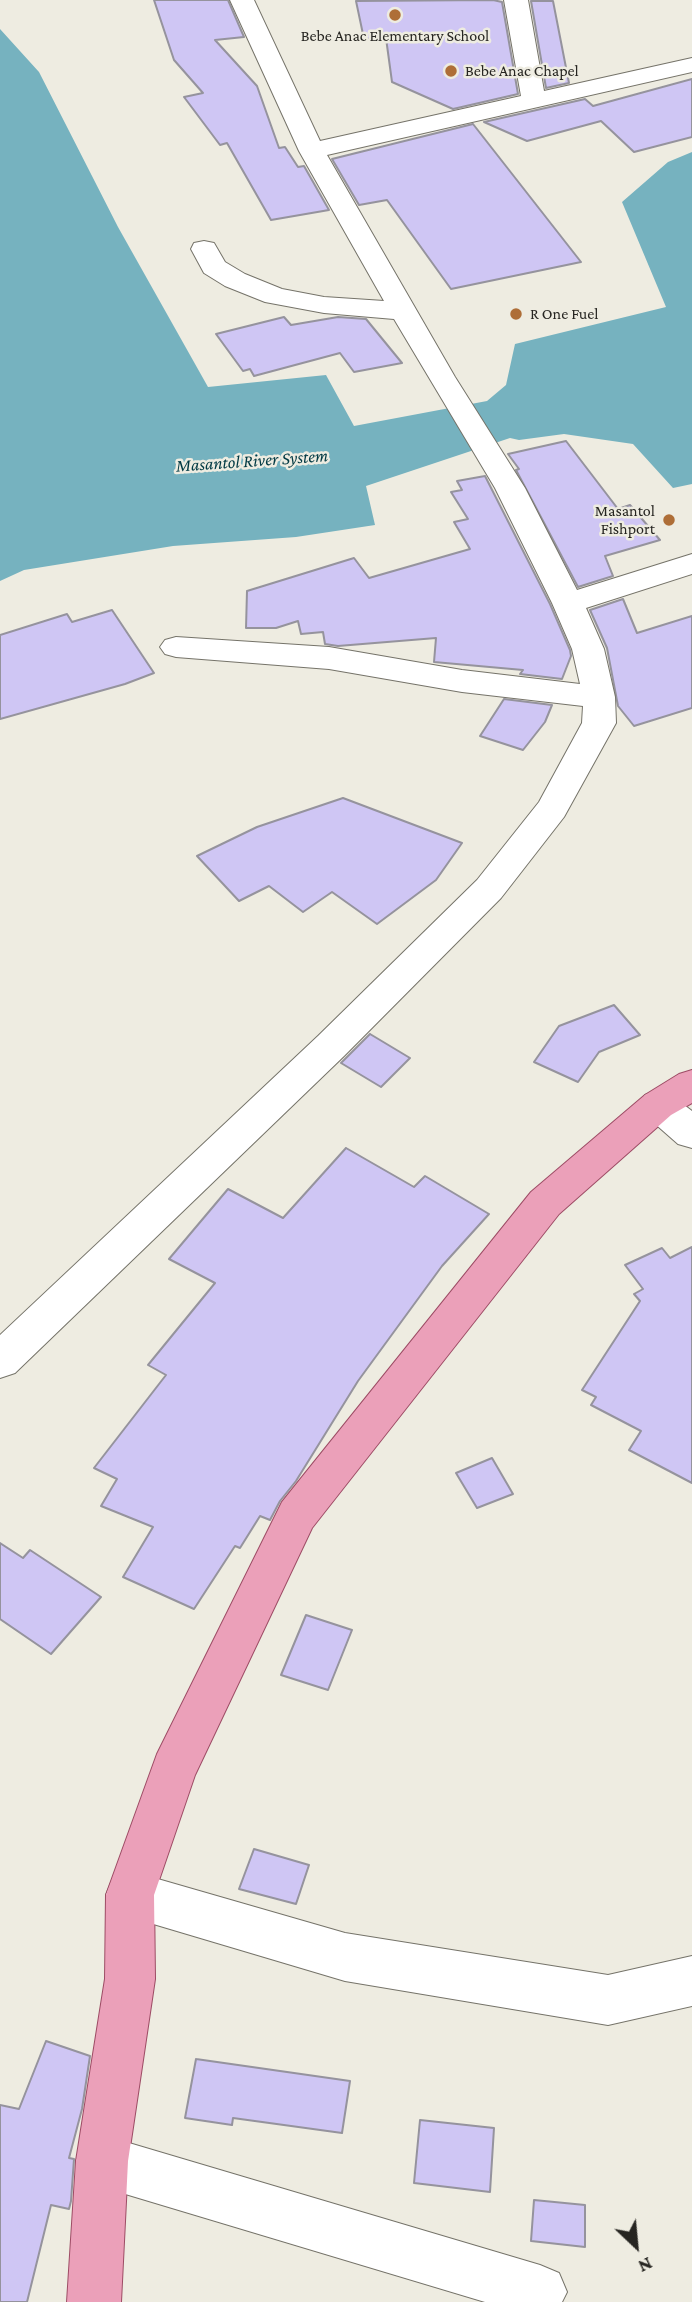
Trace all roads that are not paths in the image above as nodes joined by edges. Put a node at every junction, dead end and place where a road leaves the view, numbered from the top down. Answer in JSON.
{"nodes":[{"id":1,"x":242,"y":0,"type":"edge"},
{"id":2,"x":516,"y":0,"type":"edge"},
{"id":3,"x":692,"y":65,"type":"edge"},
{"id":4,"x":534,"y":102,"type":"junction"},
{"id":5,"x":312,"y":151,"type":"junction"},
{"id":6,"x":204,"y":249,"type":"dead end"},
{"id":7,"x":403,"y":311,"type":"junction"},
{"id":8,"x":692,"y":564,"type":"edge"},
{"id":9,"x":568,"y":603,"type":"junction"},
{"id":10,"x":176,"y":647,"type":"dead end"},
{"id":11,"x":599,"y":697,"type":"junction"},
{"id":12,"x":675,"y":1094,"type":"edge"},
{"id":13,"x":692,"y":1133,"type":"edge"},
{"id":14,"x":0,"y":1361,"type":"edge"},
{"id":15,"x":130,"y":1895,"type":"junction"},
{"id":16,"x":692,"y":1981,"type":"edge"},
{"id":17,"x":102,"y":2161,"type":"junction"},
{"id":18,"x":540,"y":2292,"type":"dead end"},
{"id":19,"x":94,"y":2302,"type":"edge"}],
"edges":[{"from":1,"to":5,"type":"street"},
{"from":2,"to":4,"type":"street"},
{"from":3,"to":4,"type":"street"},
{"from":4,"to":5,"type":"street"},
{"from":5,"to":7,"type":"street"},
{"from":6,"to":7,"type":"street"},
{"from":7,"to":9,"type":"street"},
{"from":8,"to":9,"type":"street"},
{"from":9,"to":11,"type":"street"},
{"from":10,"to":11,"type":"street"},
{"from":11,"to":14,"type":"street"},
{"from":12,"to":13,"type":"street"},
{"from":12,"to":15,"type":"main road"},
{"from":15,"to":16,"type":"street"},
{"from":15,"to":17,"type":"main road"},
{"from":17,"to":18,"type":"street"},
{"from":17,"to":19,"type":"main road"}]}
